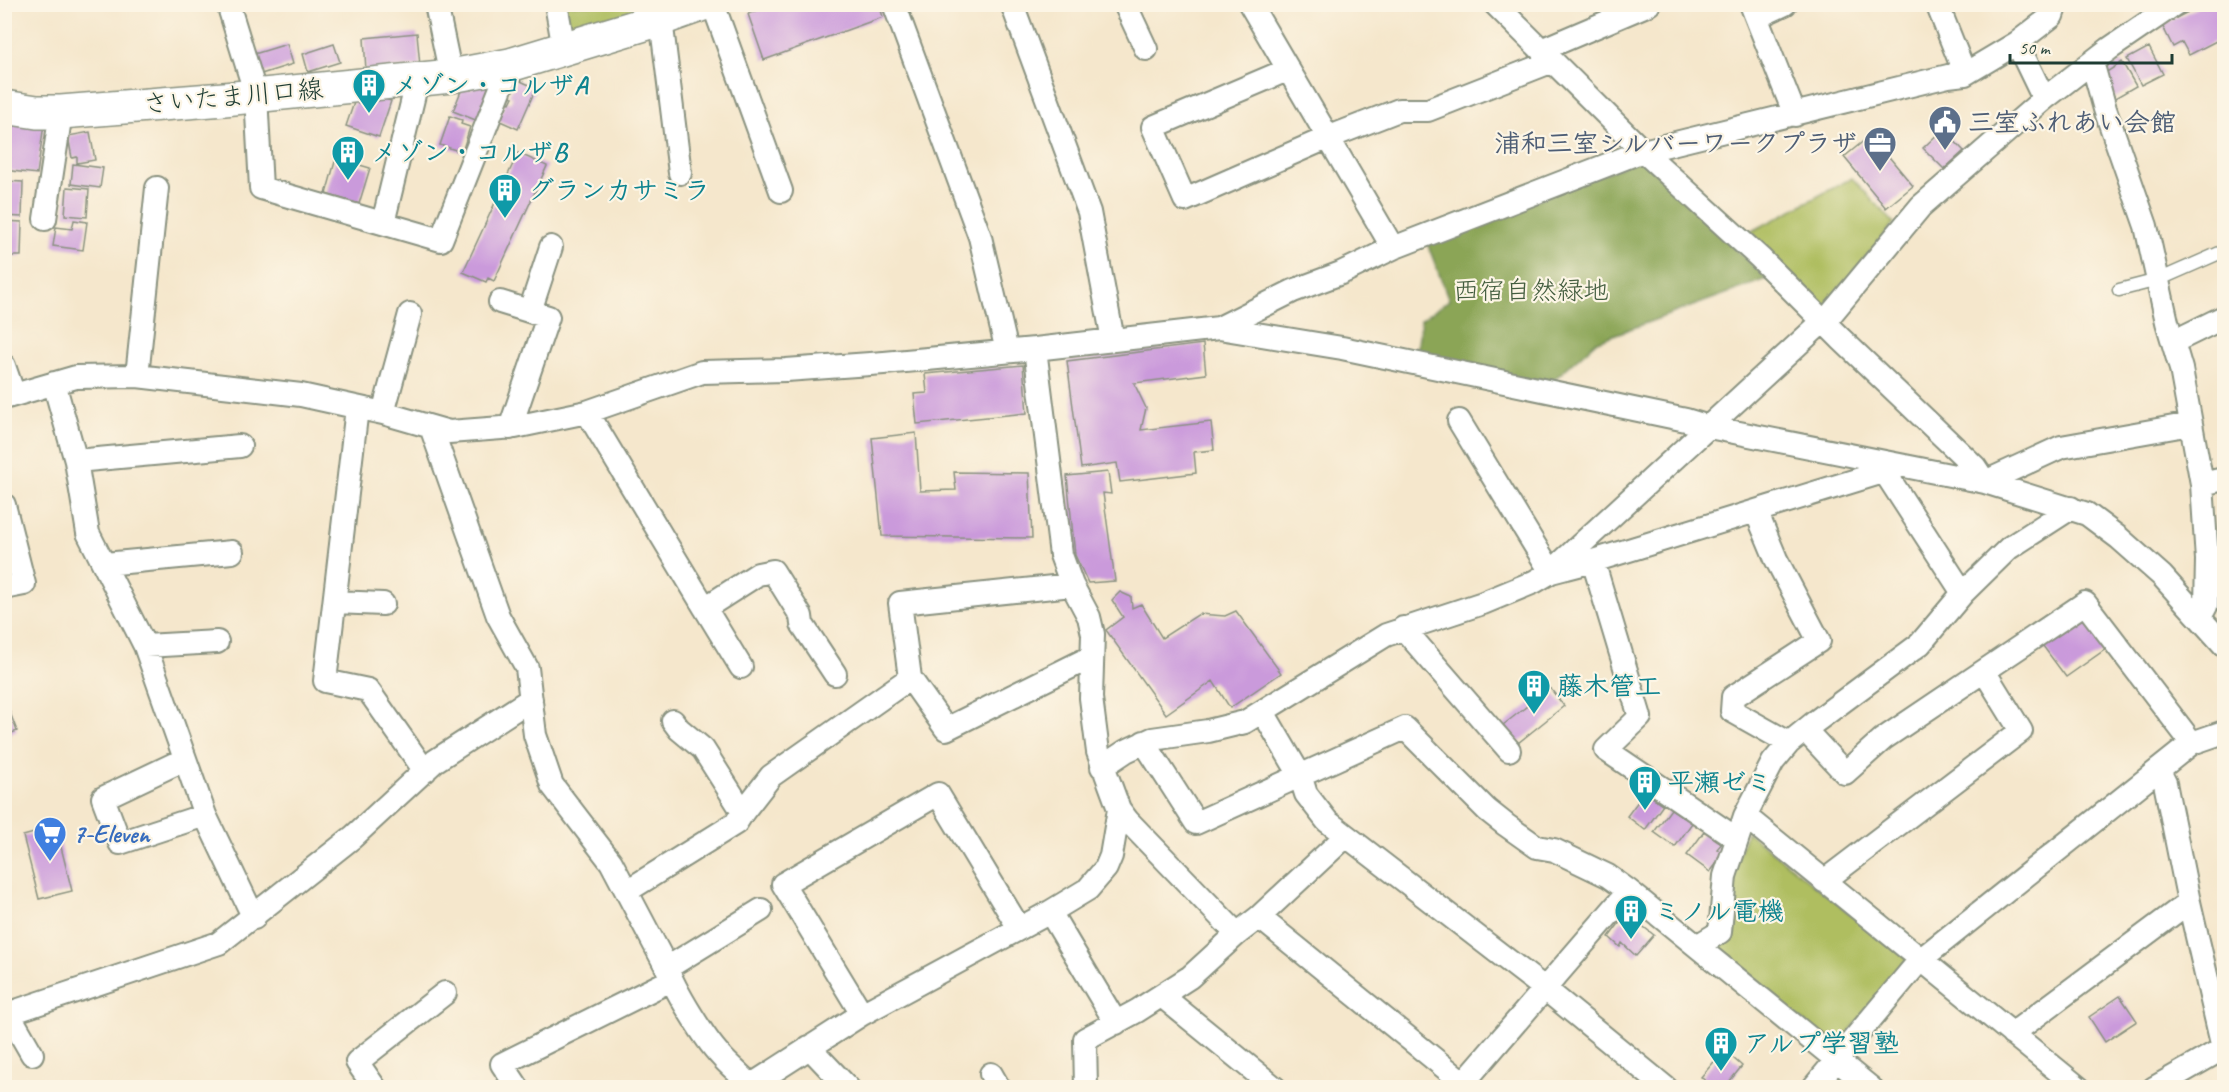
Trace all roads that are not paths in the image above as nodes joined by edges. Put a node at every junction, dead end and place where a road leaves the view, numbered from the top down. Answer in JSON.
{"nodes":[{"id":1,"x":228,"y":4,"type":"edge"},
{"id":2,"x":436,"y":4,"type":"edge"},
{"id":3,"x":556,"y":4,"type":"edge"},
{"id":4,"x":703,"y":4,"type":"edge"},
{"id":5,"x":713,"y":4,"type":"edge"},
{"id":6,"x":894,"y":4,"type":"edge"},
{"id":7,"x":1012,"y":4,"type":"edge"},
{"id":8,"x":1125,"y":4,"type":"edge"},
{"id":9,"x":1250,"y":4,"type":"edge"},
{"id":10,"x":1495,"y":4,"type":"edge"},
{"id":11,"x":1649,"y":4,"type":"edge"},
{"id":12,"x":1785,"y":4,"type":"edge"},
{"id":13,"x":1937,"y":4,"type":"edge"},
{"id":14,"x":2054,"y":4,"type":"edge"},
{"id":15,"x":2169,"y":6,"type":"edge"},
{"id":16,"x":1754,"y":11,"type":"edge"},
{"id":17,"x":661,"y":19,"type":"junction"},
{"id":18,"x":2017,"y":43,"type":"junction"},
{"id":19,"x":564,"y":49,"type":"junction"},
{"id":20,"x":1146,"y":49,"type":"dead end"},
{"id":21,"x":1547,"y":56,"type":"junction"},
{"id":22,"x":2092,"y":62,"type":"junction"},
{"id":23,"x":510,"y":65,"type":"junction"},
{"id":24,"x":1287,"y":70,"type":"junction"},
{"id":25,"x":1965,"y":74,"type":"junction"},
{"id":26,"x":451,"y":76,"type":"junction"},
{"id":27,"x":418,"y":78,"type":"junction"},
{"id":28,"x":256,"y":95,"type":"junction"},
{"id":29,"x":2044,"y":99,"type":"junction"},
{"id":30,"x":4,"y":107,"type":"edge"},
{"id":31,"x":60,"y":112,"type":"junction"},
{"id":32,"x":1795,"y":115,"type":"junction"},
{"id":33,"x":1327,"y":138,"type":"junction"},
{"id":34,"x":1643,"y":151,"type":"junction"},
{"id":35,"x":680,"y":173,"type":"dead end"},
{"id":36,"x":157,"y":188,"type":"dead end"},
{"id":37,"x":781,"y":191,"type":"dead end"},
{"id":38,"x":45,"y":219,"type":"dead end"},
{"id":39,"x":383,"y":223,"type":"junction"},
{"id":40,"x":551,"y":247,"type":"dead end"},
{"id":41,"x":1393,"y":248,"type":"junction"},
{"id":42,"x":2224,"y":251,"type":"edge"},
{"id":43,"x":2158,"y":280,"type":"junction"},
{"id":44,"x":2119,"y":290,"type":"dead end"},
{"id":45,"x":500,"y":302,"type":"dead end"},
{"id":46,"x":530,"y":311,"type":"junction"},
{"id":47,"x":410,"y":314,"type":"dead end"},
{"id":48,"x":2224,"y":317,"type":"edge"},
{"id":49,"x":1824,"y":320,"type":"junction"},
{"id":50,"x":1219,"y":328,"type":"junction"},
{"id":51,"x":1113,"y":340,"type":"junction"},
{"id":52,"x":2173,"y":342,"type":"junction"},
{"id":53,"x":1035,"y":349,"type":"junction"},
{"id":54,"x":1007,"y":351,"type":"junction"},
{"id":55,"x":4,"y":366,"type":"edge"},
{"id":56,"x":137,"y":376,"type":"junction"},
{"id":57,"x":54,"y":383,"type":"junction"},
{"id":58,"x":9,"y":397,"type":"edge"},
{"id":59,"x":357,"y":408,"type":"junction"},
{"id":60,"x":587,"y":412,"type":"junction"},
{"id":61,"x":383,"y":413,"type":"junction"},
{"id":62,"x":1459,"y":421,"type":"dead end"},
{"id":63,"x":2191,"y":424,"type":"junction"},
{"id":64,"x":431,"y":427,"type":"junction"},
{"id":65,"x":1709,"y":427,"type":"junction"},
{"id":66,"x":510,"y":428,"type":"junction"},
{"id":67,"x":240,"y":446,"type":"dead end"},
{"id":68,"x":76,"y":461,"type":"junction"},
{"id":69,"x":1892,"y":469,"type":"junction"},
{"id":70,"x":2224,"y":479,"type":"edge"},
{"id":71,"x":1984,"y":482,"type":"junction"},
{"id":72,"x":2202,"y":484,"type":"junction"},
{"id":73,"x":4,"y":505,"type":"edge"},
{"id":74,"x":2071,"y":508,"type":"junction"},
{"id":75,"x":1756,"y":511,"type":"junction"},
{"id":76,"x":232,"y":552,"type":"dead end"},
{"id":77,"x":2216,"y":558,"type":"edge"},
{"id":78,"x":1593,"y":561,"type":"junction"},
{"id":79,"x":105,"y":564,"type":"junction"},
{"id":80,"x":1551,"y":572,"type":"junction"},
{"id":81,"x":1072,"y":585,"type":"junction"},
{"id":82,"x":4,"y":588,"type":"edge"},
{"id":83,"x":1963,"y":593,"type":"junction"},
{"id":84,"x":335,"y":602,"type":"junction"},
{"id":85,"x":383,"y":604,"type":"dead end"},
{"id":86,"x":705,"y":608,"type":"junction"},
{"id":87,"x":2200,"y":617,"type":"junction"},
{"id":88,"x":1403,"y":627,"type":"junction"},
{"id":89,"x":217,"y":642,"type":"dead end"},
{"id":90,"x":2224,"y":645,"type":"edge"},
{"id":91,"x":145,"y":646,"type":"junction"},
{"id":92,"x":1091,"y":657,"type":"junction"},
{"id":93,"x":741,"y":667,"type":"dead end"},
{"id":94,"x":1984,"y":671,"type":"junction"},
{"id":95,"x":835,"y":674,"type":"dead end"},
{"id":96,"x":910,"y":678,"type":"junction"},
{"id":97,"x":531,"y":699,"type":"junction"},
{"id":98,"x":1263,"y":712,"type":"junction"},
{"id":99,"x":673,"y":721,"type":"dead end"},
{"id":100,"x":2224,"y":732,"type":"edge"},
{"id":101,"x":1798,"y":737,"type":"junction"},
{"id":102,"x":1144,"y":742,"type":"junction"},
{"id":103,"x":2192,"y":743,"type":"junction"},
{"id":104,"x":1509,"y":750,"type":"dead end"},
{"id":105,"x":185,"y":759,"type":"junction"},
{"id":106,"x":1102,"y":767,"type":"junction"},
{"id":107,"x":425,"y":771,"type":"junction"},
{"id":108,"x":2159,"y":771,"type":"junction"},
{"id":109,"x":1300,"y":775,"type":"junction"},
{"id":110,"x":1119,"y":809,"type":"junction"},
{"id":111,"x":743,"y":812,"type":"junction"},
{"id":112,"x":205,"y":815,"type":"junction"},
{"id":113,"x":1745,"y":816,"type":"junction"},
{"id":114,"x":1346,"y":836,"type":"junction"},
{"id":115,"x":1737,"y":839,"type":"junction"},
{"id":116,"x":1824,"y":881,"type":"junction"},
{"id":117,"x":627,"y":891,"type":"junction"},
{"id":118,"x":1629,"y":891,"type":"junction"},
{"id":119,"x":2189,"y":902,"type":"junction"},
{"id":120,"x":761,"y":910,"type":"dead end"},
{"id":121,"x":1050,"y":912,"type":"junction"},
{"id":122,"x":1259,"y":917,"type":"junction"},
{"id":123,"x":254,"y":918,"type":"junction"},
{"id":124,"x":1019,"y":928,"type":"junction"},
{"id":125,"x":1237,"y":934,"type":"junction"},
{"id":126,"x":1697,"y":946,"type":"junction"},
{"id":127,"x":1920,"y":960,"type":"junction"},
{"id":128,"x":669,"y":974,"type":"junction"},
{"id":129,"x":1544,"y":988,"type":"junction"},
{"id":130,"x":445,"y":993,"type":"dead end"},
{"id":131,"x":1162,"y":996,"type":"junction"},
{"id":132,"x":7,"y":1014,"type":"edge"},
{"id":133,"x":862,"y":1014,"type":"junction"},
{"id":134,"x":1116,"y":1023,"type":"junction"},
{"id":135,"x":2012,"y":1034,"type":"junction"},
{"id":136,"x":809,"y":1047,"type":"junction"},
{"id":137,"x":2224,"y":1048,"type":"edge"},
{"id":138,"x":32,"y":1054,"type":"dead end"},
{"id":139,"x":1837,"y":1059,"type":"junction"},
{"id":140,"x":750,"y":1086,"type":"edge"},
{"id":141,"x":1464,"y":1086,"type":"edge"},
{"id":142,"x":375,"y":1088,"type":"edge"},
{"id":143,"x":518,"y":1088,"type":"edge"},
{"id":144,"x":848,"y":1088,"type":"edge"},
{"id":145,"x":1086,"y":1088,"type":"edge"},
{"id":146,"x":1275,"y":1088,"type":"edge"},
{"id":147,"x":1666,"y":1088,"type":"edge"},
{"id":148,"x":1813,"y":1088,"type":"edge"},
{"id":149,"x":1871,"y":1088,"type":"edge"},
{"id":150,"x":2079,"y":1088,"type":"edge"},
{"id":151,"x":2154,"y":1088,"type":"edge"}],
"edges":[{"from":1,"to":28,"type":"street"},
{"from":2,"to":26,"type":"street"},
{"from":3,"to":19,"type":"street"},
{"from":4,"to":17,"type":"main road","name":"さいたま川口線"},
{"from":5,"to":37,"type":"street"},
{"from":6,"to":54,"type":"street"},
{"from":7,"to":51,"type":"street"},
{"from":8,"to":20,"type":"street"},
{"from":9,"to":24,"type":"street"},
{"from":10,"to":21,"type":"street"},
{"from":11,"to":21,"type":"street"},
{"from":12,"to":16,"type":"street"},
{"from":13,"to":25,"type":"street"},
{"from":14,"to":18,"type":"street"},
{"from":15,"to":22,"type":"street"},
{"from":16,"to":32,"type":"street"},
{"from":17,"to":19,"type":"main road","name":"さいたま川口線"},
{"from":17,"to":35,"type":"street"},
{"from":18,"to":25,"type":"street"},
{"from":18,"to":29,"type":"street"},
{"from":19,"to":23,"type":"main road","name":"さいたま川口線"},
{"from":21,"to":33,"type":"street"},
{"from":21,"to":34,"type":"street"},
{"from":22,"to":29,"type":"street"},
{"from":22,"to":43,"type":"street"},
{"from":23,"to":26,"type":"main road","name":"さいたま川口線"},
{"from":23,"to":39,"type":"street"},
{"from":24,"to":33,"type":"street"},
{"from":24,"to":33,"type":"street"},
{"from":25,"to":32,"type":"street"},
{"from":26,"to":27,"type":"main road","name":"さいたま川口線"},
{"from":27,"to":28,"type":"main road","name":"さいたま川口線"},
{"from":27,"to":39,"type":"street"},
{"from":28,"to":31,"type":"main road","name":"さいたま川口線"},
{"from":28,"to":39,"type":"street"},
{"from":29,"to":49,"type":"street"},
{"from":30,"to":31,"type":"main road","name":"さいたま川口線"},
{"from":31,"to":38,"type":"street"},
{"from":32,"to":34,"type":"street"},
{"from":33,"to":41,"type":"street"},
{"from":34,"to":41,"type":"street"},
{"from":34,"to":49,"type":"street"},
{"from":36,"to":56,"type":"street"},
{"from":40,"to":46,"type":"street"},
{"from":41,"to":50,"type":"street"},
{"from":42,"to":43,"type":"lane"},
{"from":43,"to":44,"type":"lane"},
{"from":43,"to":52,"type":"street"},
{"from":45,"to":46,"type":"street"},
{"from":46,"to":66,"type":"street"},
{"from":47,"to":61,"type":"street"},
{"from":48,"to":52,"type":"street"},
{"from":49,"to":65,"type":"street"},
{"from":49,"to":71,"type":"street"},
{"from":50,"to":51,"type":"street"},
{"from":50,"to":65,"type":"street"},
{"from":51,"to":53,"type":"street"},
{"from":52,"to":63,"type":"street"},
{"from":53,"to":54,"type":"street"},
{"from":53,"to":81,"type":"street"},
{"from":54,"to":60,"type":"street"},
{"from":55,"to":58,"type":"street"},
{"from":56,"to":57,"type":"street"},
{"from":56,"to":59,"type":"street"},
{"from":57,"to":58,"type":"street"},
{"from":57,"to":68,"type":"street"},
{"from":59,"to":61,"type":"street"},
{"from":59,"to":84,"type":"street"},
{"from":60,"to":66,"type":"street"},
{"from":60,"to":86,"type":"street"},
{"from":61,"to":64,"type":"street"},
{"from":62,"to":80,"type":"street"},
{"from":63,"to":71,"type":"street"},
{"from":63,"to":72,"type":"street"},
{"from":64,"to":66,"type":"street"},
{"from":64,"to":97,"type":"street"},
{"from":65,"to":69,"type":"street"},
{"from":65,"to":80,"type":"street"},
{"from":67,"to":68,"type":"street"},
{"from":68,"to":79,"type":"street"},
{"from":69,"to":71,"type":"street"},
{"from":69,"to":75,"type":"street"},
{"from":69,"to":83,"type":"street"},
{"from":70,"to":72,"type":"street"},
{"from":71,"to":74,"type":"street"},
{"from":72,"to":77,"type":"street"},
{"from":73,"to":82,"type":"street"},
{"from":74,"to":83,"type":"street"},
{"from":74,"to":87,"type":"street"},
{"from":75,"to":78,"type":"street"},
{"from":75,"to":101,"type":"street"},
{"from":76,"to":79,"type":"street"},
{"from":77,"to":87,"type":"street"},
{"from":78,"to":80,"type":"street"},
{"from":78,"to":115,"type":"street"},
{"from":79,"to":91,"type":"street"},
{"from":80,"to":88,"type":"street"},
{"from":81,"to":92,"type":"street"},
{"from":81,"to":96,"type":"street"},
{"from":83,"to":101,"type":"street"},
{"from":84,"to":85,"type":"street"},
{"from":84,"to":107,"type":"street"},
{"from":86,"to":93,"type":"street"},
{"from":86,"to":95,"type":"street"},
{"from":87,"to":90,"type":"street"},
{"from":88,"to":98,"type":"street"},
{"from":88,"to":104,"type":"street"},
{"from":89,"to":91,"type":"street"},
{"from":91,"to":105,"type":"street"},
{"from":92,"to":96,"type":"street"},
{"from":92,"to":106,"type":"street"},
{"from":94,"to":101,"type":"street"},
{"from":94,"to":103,"type":"street"},
{"from":94,"to":116,"type":"street"},
{"from":96,"to":111,"type":"street"},
{"from":97,"to":107,"type":"street"},
{"from":97,"to":117,"type":"street"},
{"from":98,"to":102,"type":"street"},
{"from":98,"to":109,"type":"street"},
{"from":99,"to":111,"type":"street"},
{"from":100,"to":103,"type":"street"},
{"from":101,"to":113,"type":"street"},
{"from":102,"to":106,"type":"street"},
{"from":102,"to":109,"type":"street"},
{"from":103,"to":108,"type":"street"},
{"from":105,"to":112,"type":"street"},
{"from":105,"to":112,"type":"street"},
{"from":106,"to":110,"type":"street"},
{"from":107,"to":123,"type":"street"},
{"from":108,"to":119,"type":"street"},
{"from":108,"to":127,"type":"street"},
{"from":109,"to":114,"type":"street"},
{"from":109,"to":118,"type":"street"},
{"from":110,"to":121,"type":"street"},
{"from":110,"to":125,"type":"street"},
{"from":111,"to":117,"type":"street"},
{"from":112,"to":123,"type":"street"},
{"from":113,"to":115,"type":"street"},
{"from":113,"to":116,"type":"street"},
{"from":114,"to":122,"type":"street"},
{"from":114,"to":129,"type":"street"},
{"from":115,"to":126,"type":"street"},
{"from":116,"to":127,"type":"street"},
{"from":117,"to":128,"type":"street"},
{"from":118,"to":126,"type":"street"},
{"from":118,"to":129,"type":"street"},
{"from":119,"to":135,"type":"street"},
{"from":119,"to":137,"type":"street"},
{"from":120,"to":128,"type":"street"},
{"from":121,"to":124,"type":"street"},
{"from":121,"to":134,"type":"street"},
{"from":122,"to":125,"type":"street"},
{"from":122,"to":141,"type":"street"},
{"from":123,"to":132,"type":"street"},
{"from":124,"to":133,"type":"street"},
{"from":124,"to":133,"type":"street"},
{"from":125,"to":131,"type":"street"},
{"from":126,"to":139,"type":"street"},
{"from":127,"to":135,"type":"street"},
{"from":127,"to":139,"type":"street"},
{"from":128,"to":140,"type":"street"},
{"from":128,"to":143,"type":"street"},
{"from":129,"to":141,"type":"street"},
{"from":129,"to":147,"type":"street"},
{"from":130,"to":142,"type":"street"},
{"from":131,"to":134,"type":"street"},
{"from":131,"to":146,"type":"street"},
{"from":132,"to":138,"type":"street"},
{"from":133,"to":136,"type":"street"},
{"from":134,"to":145,"type":"street"},
{"from":135,"to":150,"type":"street"},
{"from":136,"to":140,"type":"street"},
{"from":136,"to":144,"type":"street"},
{"from":137,"to":151,"type":"street"},
{"from":139,"to":148,"type":"street"},
{"from":139,"to":149,"type":"street"}]}
